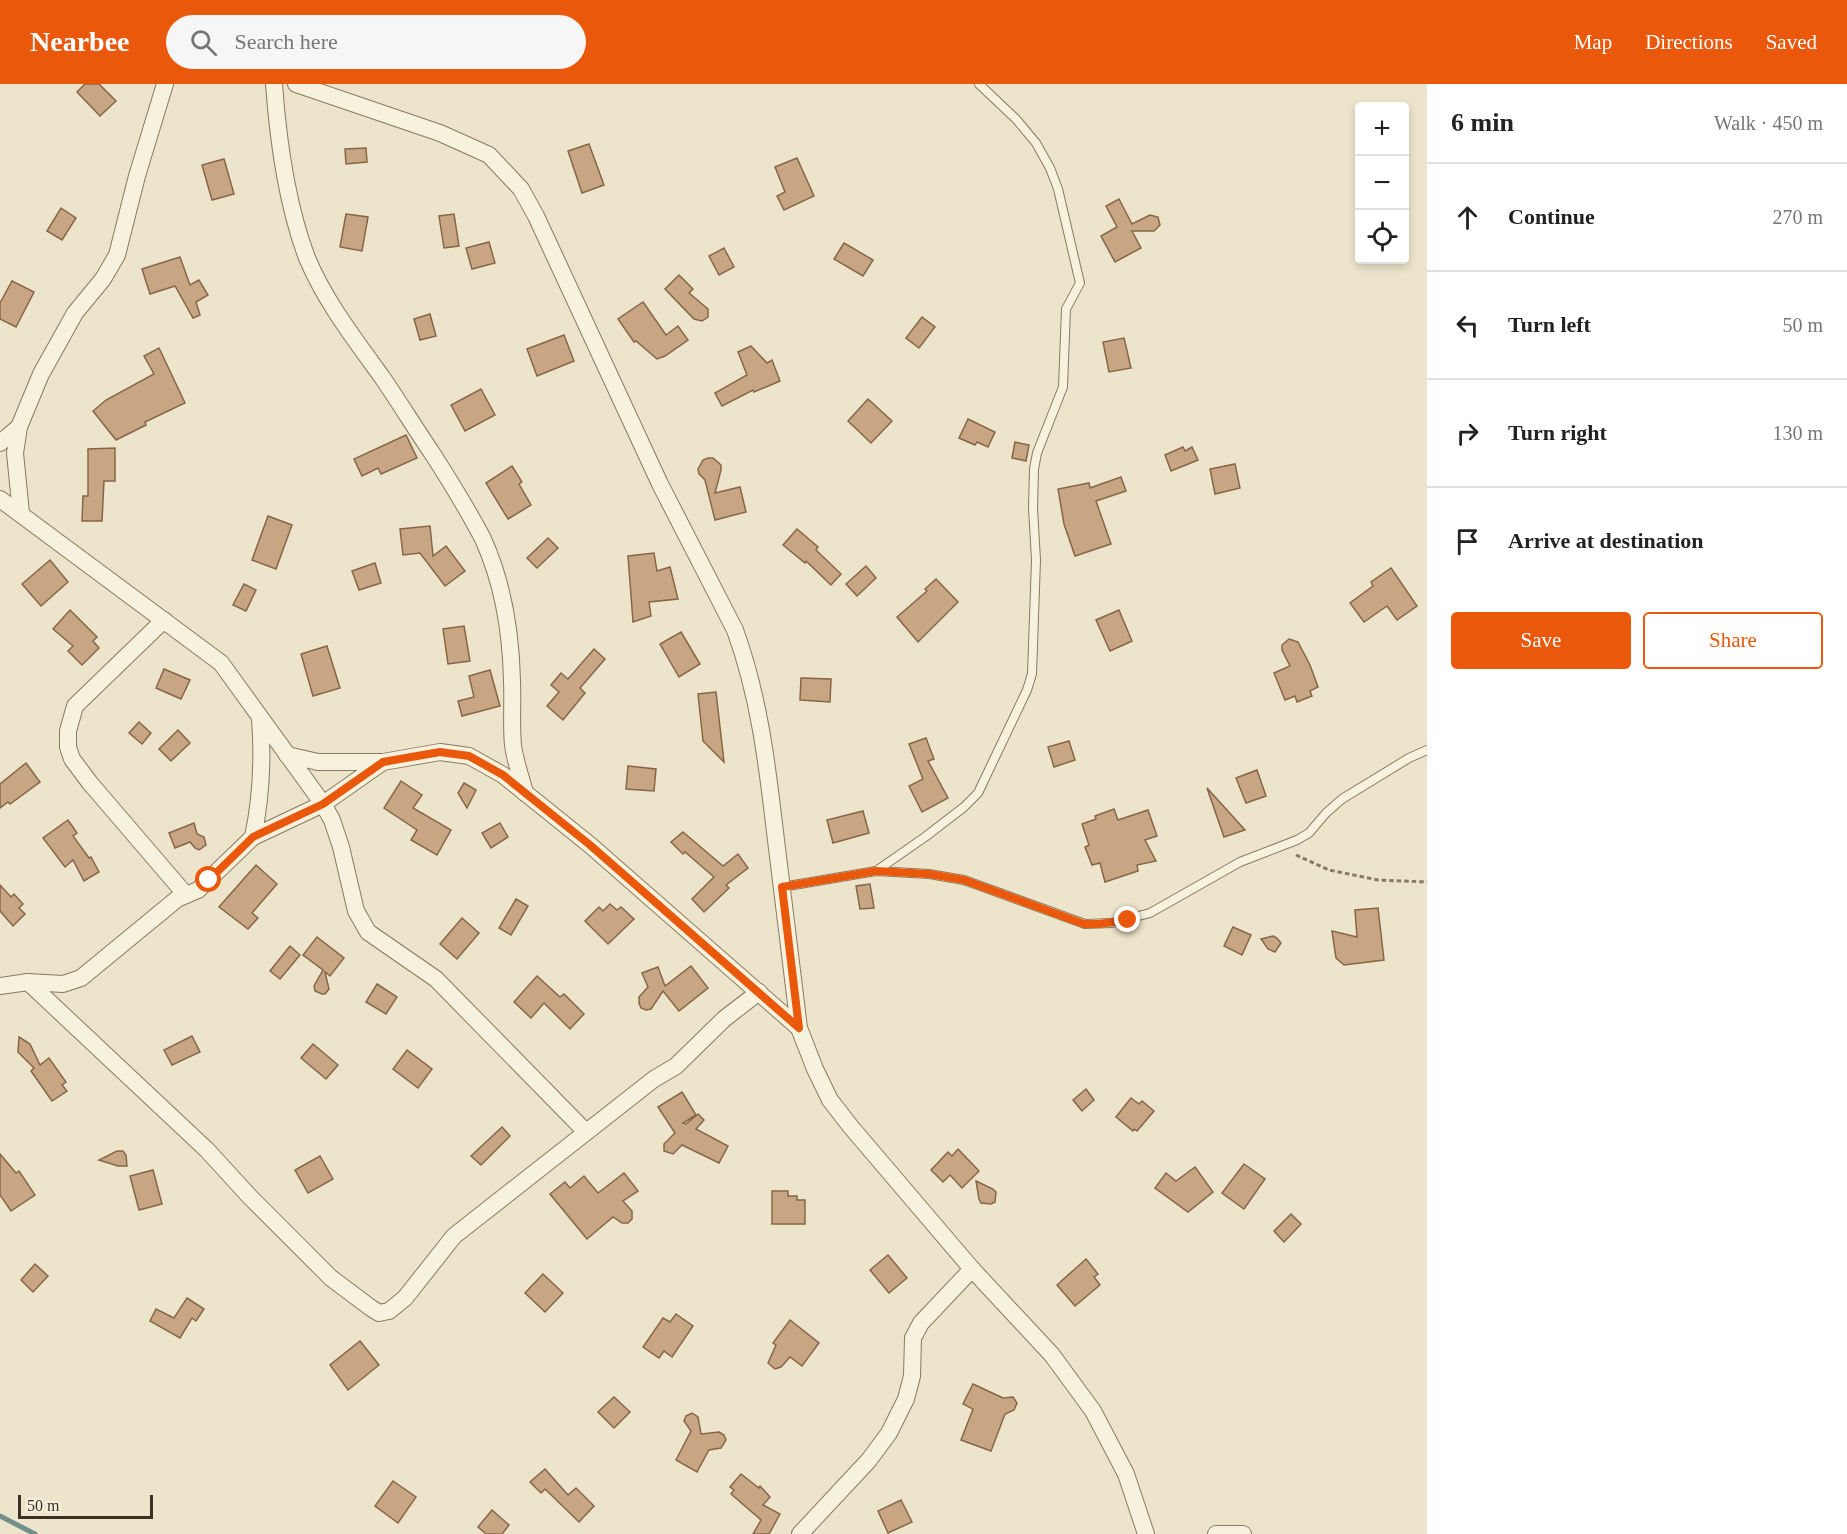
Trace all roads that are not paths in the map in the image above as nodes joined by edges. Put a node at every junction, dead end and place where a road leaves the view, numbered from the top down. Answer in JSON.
{"nodes":[{"id":1,"x":165,"y":84,"type":"edge"},
{"id":2,"x":274,"y":84,"type":"edge"},
{"id":3,"x":296,"y":84,"type":"edge"},
{"id":4,"x":979,"y":84,"type":"edge"},
{"id":5,"x":19,"y":428,"type":"junction"},
{"id":6,"x":0,"y":443,"type":"edge"},
{"id":7,"x":0,"y":499,"type":"edge"},
{"id":8,"x":21,"y":513,"type":"junction"},
{"id":9,"x":164,"y":620,"type":"junction"},
{"id":10,"x":260,"y":718,"type":"junction"},
{"id":11,"x":1427,"y":750,"type":"edge"},
{"id":12,"x":287,"y":755,"type":"junction"},
{"id":13,"x":383,"y":762,"type":"junction"},
{"id":14,"x":525,"y":793,"type":"junction"},
{"id":15,"x":323,"y":804,"type":"junction"},
{"id":16,"x":253,"y":837,"type":"junction"},
{"id":17,"x":876,"y":871,"type":"junction"},
{"id":18,"x":782,"y":887,"type":"junction"},
{"id":19,"x":186,"y":895,"type":"junction"},
{"id":20,"x":28,"y":982,"type":"junction"},
{"id":21,"x":0,"y":986,"type":"edge"},
{"id":22,"x":759,"y":992,"type":"junction"},
{"id":23,"x":799,"y":1028,"type":"junction"},
{"id":24,"x":586,"y":1132,"type":"junction"},
{"id":25,"x":972,"y":1269,"type":"junction"},
{"id":26,"x":800,"y":1534,"type":"edge"},
{"id":27,"x":1146,"y":1534,"type":"edge"},
{"id":28,"x":1216,"y":1534,"type":"edge"},
{"id":29,"x":1243,"y":1534,"type":"edge"}],
"edges":[{"from":1,"to":5,"type":"street"},
{"from":2,"to":14,"type":"street"},
{"from":3,"to":18,"type":"street"},
{"from":4,"to":17,"type":"lane"},
{"from":5,"to":6,"type":"street"},
{"from":5,"to":8,"type":"street"},
{"from":7,"to":8,"type":"street"},
{"from":8,"to":9,"type":"street"},
{"from":9,"to":10,"type":"street"},
{"from":9,"to":19,"type":"street"},
{"from":10,"to":12,"type":"street"},
{"from":10,"to":16,"type":"street"},
{"from":11,"to":17,"type":"lane"},
{"from":12,"to":13,"type":"street"},
{"from":12,"to":15,"type":"street"},
{"from":13,"to":14,"type":"street"},
{"from":13,"to":15,"type":"street"},
{"from":14,"to":22,"type":"street"},
{"from":15,"to":16,"type":"street"},
{"from":15,"to":24,"type":"street"},
{"from":16,"to":19,"type":"street"},
{"from":17,"to":18,"type":"lane"},
{"from":18,"to":23,"type":"street"},
{"from":19,"to":20,"type":"street"},
{"from":20,"to":21,"type":"street"},
{"from":20,"to":24,"type":"street"},
{"from":22,"to":23,"type":"street"},
{"from":22,"to":24,"type":"street"},
{"from":23,"to":25,"type":"street"},
{"from":25,"to":26,"type":"street"},
{"from":25,"to":27,"type":"street"},
{"from":28,"to":29,"type":"street"}]}
